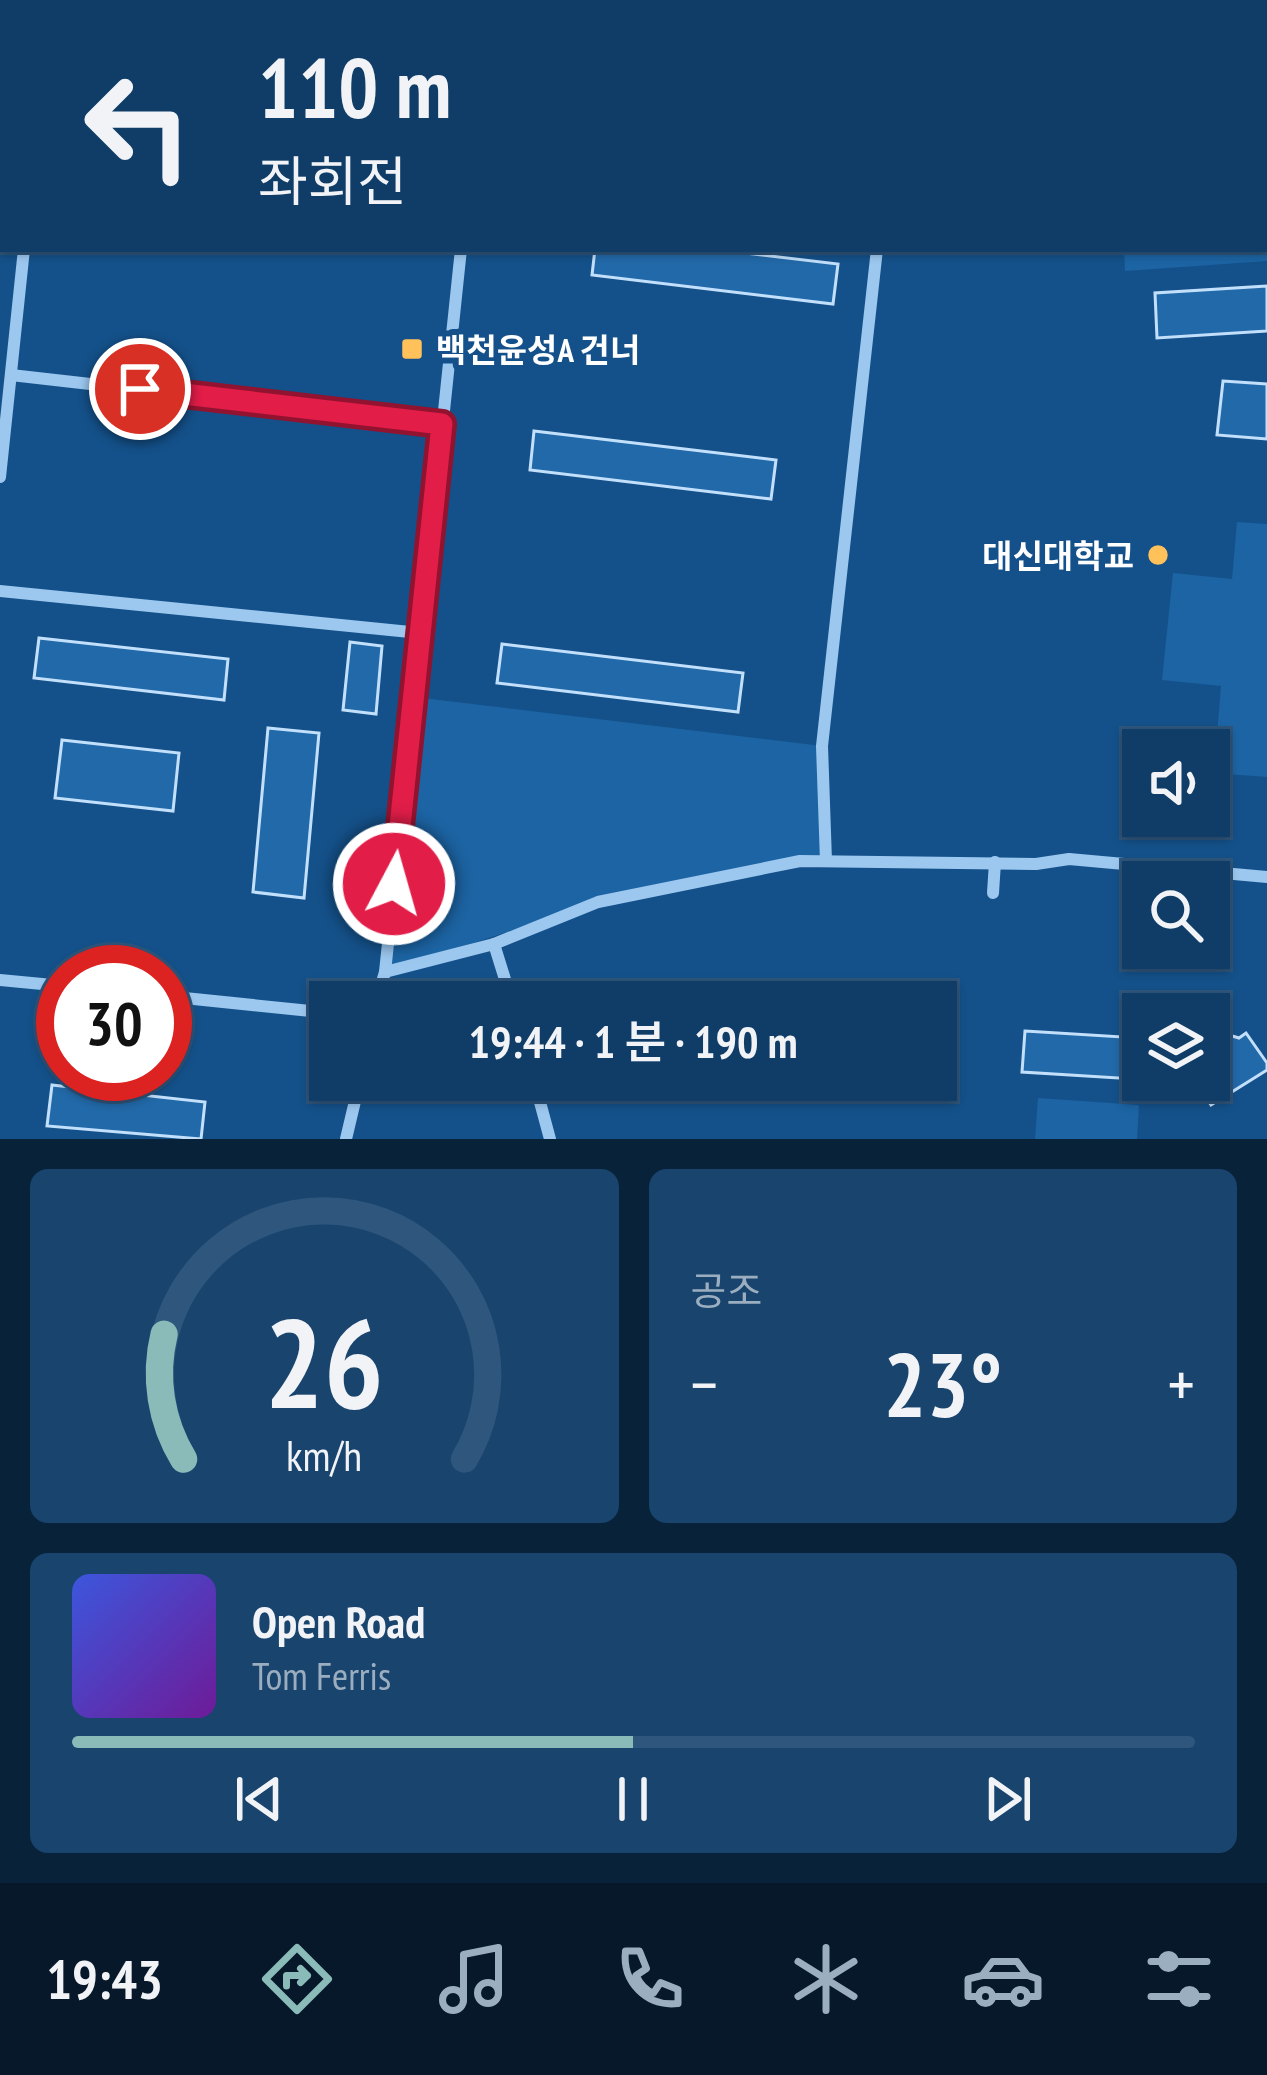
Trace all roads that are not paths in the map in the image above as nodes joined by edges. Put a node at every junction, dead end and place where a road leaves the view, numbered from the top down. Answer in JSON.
{"nodes":[{"id":1,"x":24,"y":252,"type":"edge"},
{"id":2,"x":460,"y":252,"type":"edge"},
{"id":3,"x":877,"y":252,"type":"edge"},
{"id":4,"x":11,"y":375,"type":"junction"},
{"id":5,"x":442,"y":424,"type":"junction"},
{"id":6,"x":0,"y":477,"type":"edge"},
{"id":7,"x":0,"y":591,"type":"edge"},
{"id":8,"x":420,"y":633,"type":"junction"},
{"id":9,"x":826,"y":861,"type":"junction"},
{"id":10,"x":995,"y":862,"type":"junction"},
{"id":11,"x":1267,"y":877,"type":"edge"},
{"id":12,"x":993,"y":893,"type":"dead end"},
{"id":13,"x":494,"y":944,"type":"junction"},
{"id":14,"x":385,"y":972,"type":"junction"},
{"id":15,"x":0,"y":980,"type":"edge"},
{"id":16,"x":382,"y":981,"type":"edge"},
{"id":17,"x":505,"y":981,"type":"edge"},
{"id":18,"x":36,"y":983,"type":"edge"},
{"id":19,"x":192,"y":999,"type":"edge"},
{"id":20,"x":309,"y":1011,"type":"edge"},
{"id":21,"x":355,"y":1101,"type":"edge"},
{"id":22,"x":539,"y":1101,"type":"edge"},
{"id":23,"x":346,"y":1139,"type":"edge"},
{"id":24,"x":550,"y":1139,"type":"edge"}],
"edges":[{"from":1,"to":4,"type":"street"},
{"from":2,"to":5,"type":"street"},
{"from":3,"to":9,"type":"street"},
{"from":4,"to":5,"type":"street"},
{"from":4,"to":6,"type":"street"},
{"from":5,"to":8,"type":"street"},
{"from":7,"to":8,"type":"street"},
{"from":8,"to":14,"type":"street"},
{"from":9,"to":10,"type":"street"},
{"from":9,"to":13,"type":"street"},
{"from":10,"to":11,"type":"street"},
{"from":10,"to":12,"type":"street"},
{"from":13,"to":14,"type":"street"},
{"from":13,"to":17,"type":"street"},
{"from":14,"to":16,"type":"street"},
{"from":15,"to":18,"type":"street"},
{"from":19,"to":20,"type":"street"},
{"from":21,"to":23,"type":"street"},
{"from":22,"to":24,"type":"street"}]}
